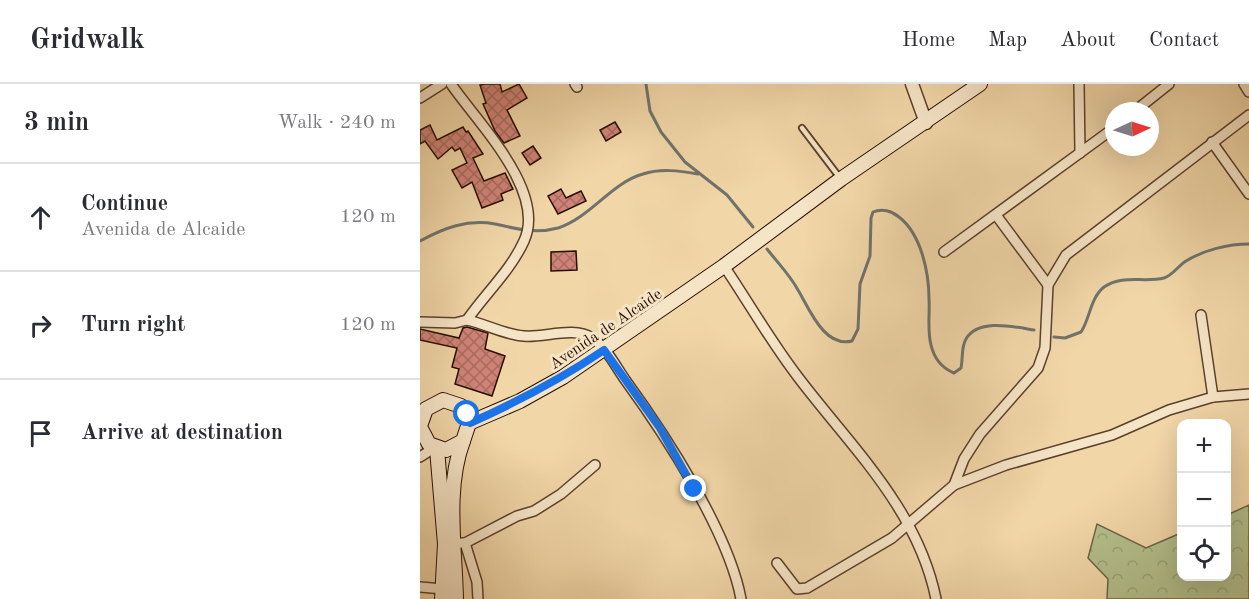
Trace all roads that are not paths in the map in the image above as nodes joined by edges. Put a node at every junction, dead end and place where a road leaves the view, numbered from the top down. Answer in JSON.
{"nodes":[{"id":1,"x":442,"y":84,"type":"edge"},
{"id":2,"x":451,"y":84,"type":"edge"},
{"id":3,"x":912,"y":84,"type":"edge"},
{"id":4,"x":980,"y":84,"type":"edge"},
{"id":5,"x":1079,"y":84,"type":"edge"},
{"id":6,"x":1169,"y":84,"type":"edge"},
{"id":7,"x":1244,"y":84,"type":"edge"},
{"id":8,"x":1249,"y":92,"type":"edge"},
{"id":9,"x":420,"y":98,"type":"edge"},
{"id":10,"x":1146,"y":102,"type":"edge"},
{"id":11,"x":1249,"y":116,"type":"edge"},
{"id":12,"x":926,"y":123,"type":"junction"},
{"id":13,"x":802,"y":128,"type":"dead end"},
{"id":14,"x":1105,"y":135,"type":"edge"},
{"id":15,"x":1212,"y":142,"type":"junction"},
{"id":16,"x":1080,"y":153,"type":"junction"},
{"id":17,"x":841,"y":179,"type":"junction"},
{"id":18,"x":1249,"y":195,"type":"edge"},
{"id":19,"x":996,"y":215,"type":"junction"},
{"id":20,"x":944,"y":252,"type":"dead end"},
{"id":21,"x":724,"y":266,"type":"junction"},
{"id":22,"x":1048,"y":285,"type":"junction"},
{"id":23,"x":1201,"y":315,"type":"dead end"},
{"id":24,"x":467,"y":320,"type":"junction"},
{"id":25,"x":420,"y":322,"type":"edge"},
{"id":26,"x":604,"y":350,"type":"junction"},
{"id":27,"x":1249,"y":394,"type":"edge"},
{"id":28,"x":1213,"y":397,"type":"junction"},
{"id":29,"x":470,"y":423,"type":"junction"},
{"id":30,"x":420,"y":427,"type":"edge"},
{"id":31,"x":463,"y":441,"type":"junction"},
{"id":32,"x":436,"y":448,"type":"junction"},
{"id":33,"x":420,"y":458,"type":"edge"},
{"id":34,"x":595,"y":465,"type":"dead end"},
{"id":35,"x":954,"y":485,"type":"junction"},
{"id":36,"x":909,"y":522,"type":"junction"},
{"id":37,"x":455,"y":544,"type":"junction"},
{"id":38,"x":777,"y":563,"type":"dead end"},
{"id":39,"x":420,"y":587,"type":"edge"},
{"id":40,"x":442,"y":594,"type":"edge"},
{"id":41,"x":456,"y":599,"type":"edge"},
{"id":42,"x":478,"y":599,"type":"edge"},
{"id":43,"x":741,"y":599,"type":"edge"},
{"id":44,"x":936,"y":599,"type":"edge"}],
"edges":[{"from":1,"to":9,"type":"street"},
{"from":2,"to":24,"type":"street"},
{"from":3,"to":12,"type":"street"},
{"from":4,"to":12,"type":"main road"},
{"from":5,"to":16,"type":"street"},
{"from":6,"to":10,"type":"street"},
{"from":7,"to":8,"type":"street"},
{"from":11,"to":15,"type":"street"},
{"from":12,"to":17,"type":"main road"},
{"from":13,"to":17,"type":"lane"},
{"from":14,"to":16,"type":"street"},
{"from":15,"to":18,"type":"street"},
{"from":15,"to":22,"type":"street"},
{"from":16,"to":19,"type":"street"},
{"from":17,"to":21,"type":"main road","name":"Avenida de Alcaide"},
{"from":19,"to":20,"type":"street"},
{"from":19,"to":22,"type":"street"},
{"from":21,"to":26,"type":"main road","name":"Avenida de Alcaide"},
{"from":21,"to":36,"type":"street"},
{"from":22,"to":35,"type":"street"},
{"from":23,"to":28,"type":"street"},
{"from":24,"to":25,"type":"street"},
{"from":24,"to":26,"type":"street"},
{"from":26,"to":29,"type":"main road","name":"Avenida de Alcaide"},
{"from":26,"to":43,"type":"street"},
{"from":27,"to":28,"type":"street"},
{"from":28,"to":35,"type":"street"},
{"from":29,"to":30,"type":"main road"},
{"from":29,"to":31,"type":"main road"},
{"from":30,"to":32,"type":"main road"},
{"from":31,"to":32,"type":"main road"},
{"from":31,"to":37,"type":"main road"},
{"from":32,"to":33,"type":"street"},
{"from":32,"to":37,"type":"main road"},
{"from":34,"to":37,"type":"street"},
{"from":35,"to":36,"type":"street"},
{"from":36,"to":38,"type":"street"},
{"from":36,"to":44,"type":"street"},
{"from":37,"to":40,"type":"main road"},
{"from":37,"to":41,"type":"main road"},
{"from":37,"to":42,"type":"street"},
{"from":39,"to":40,"type":"street"}]}
